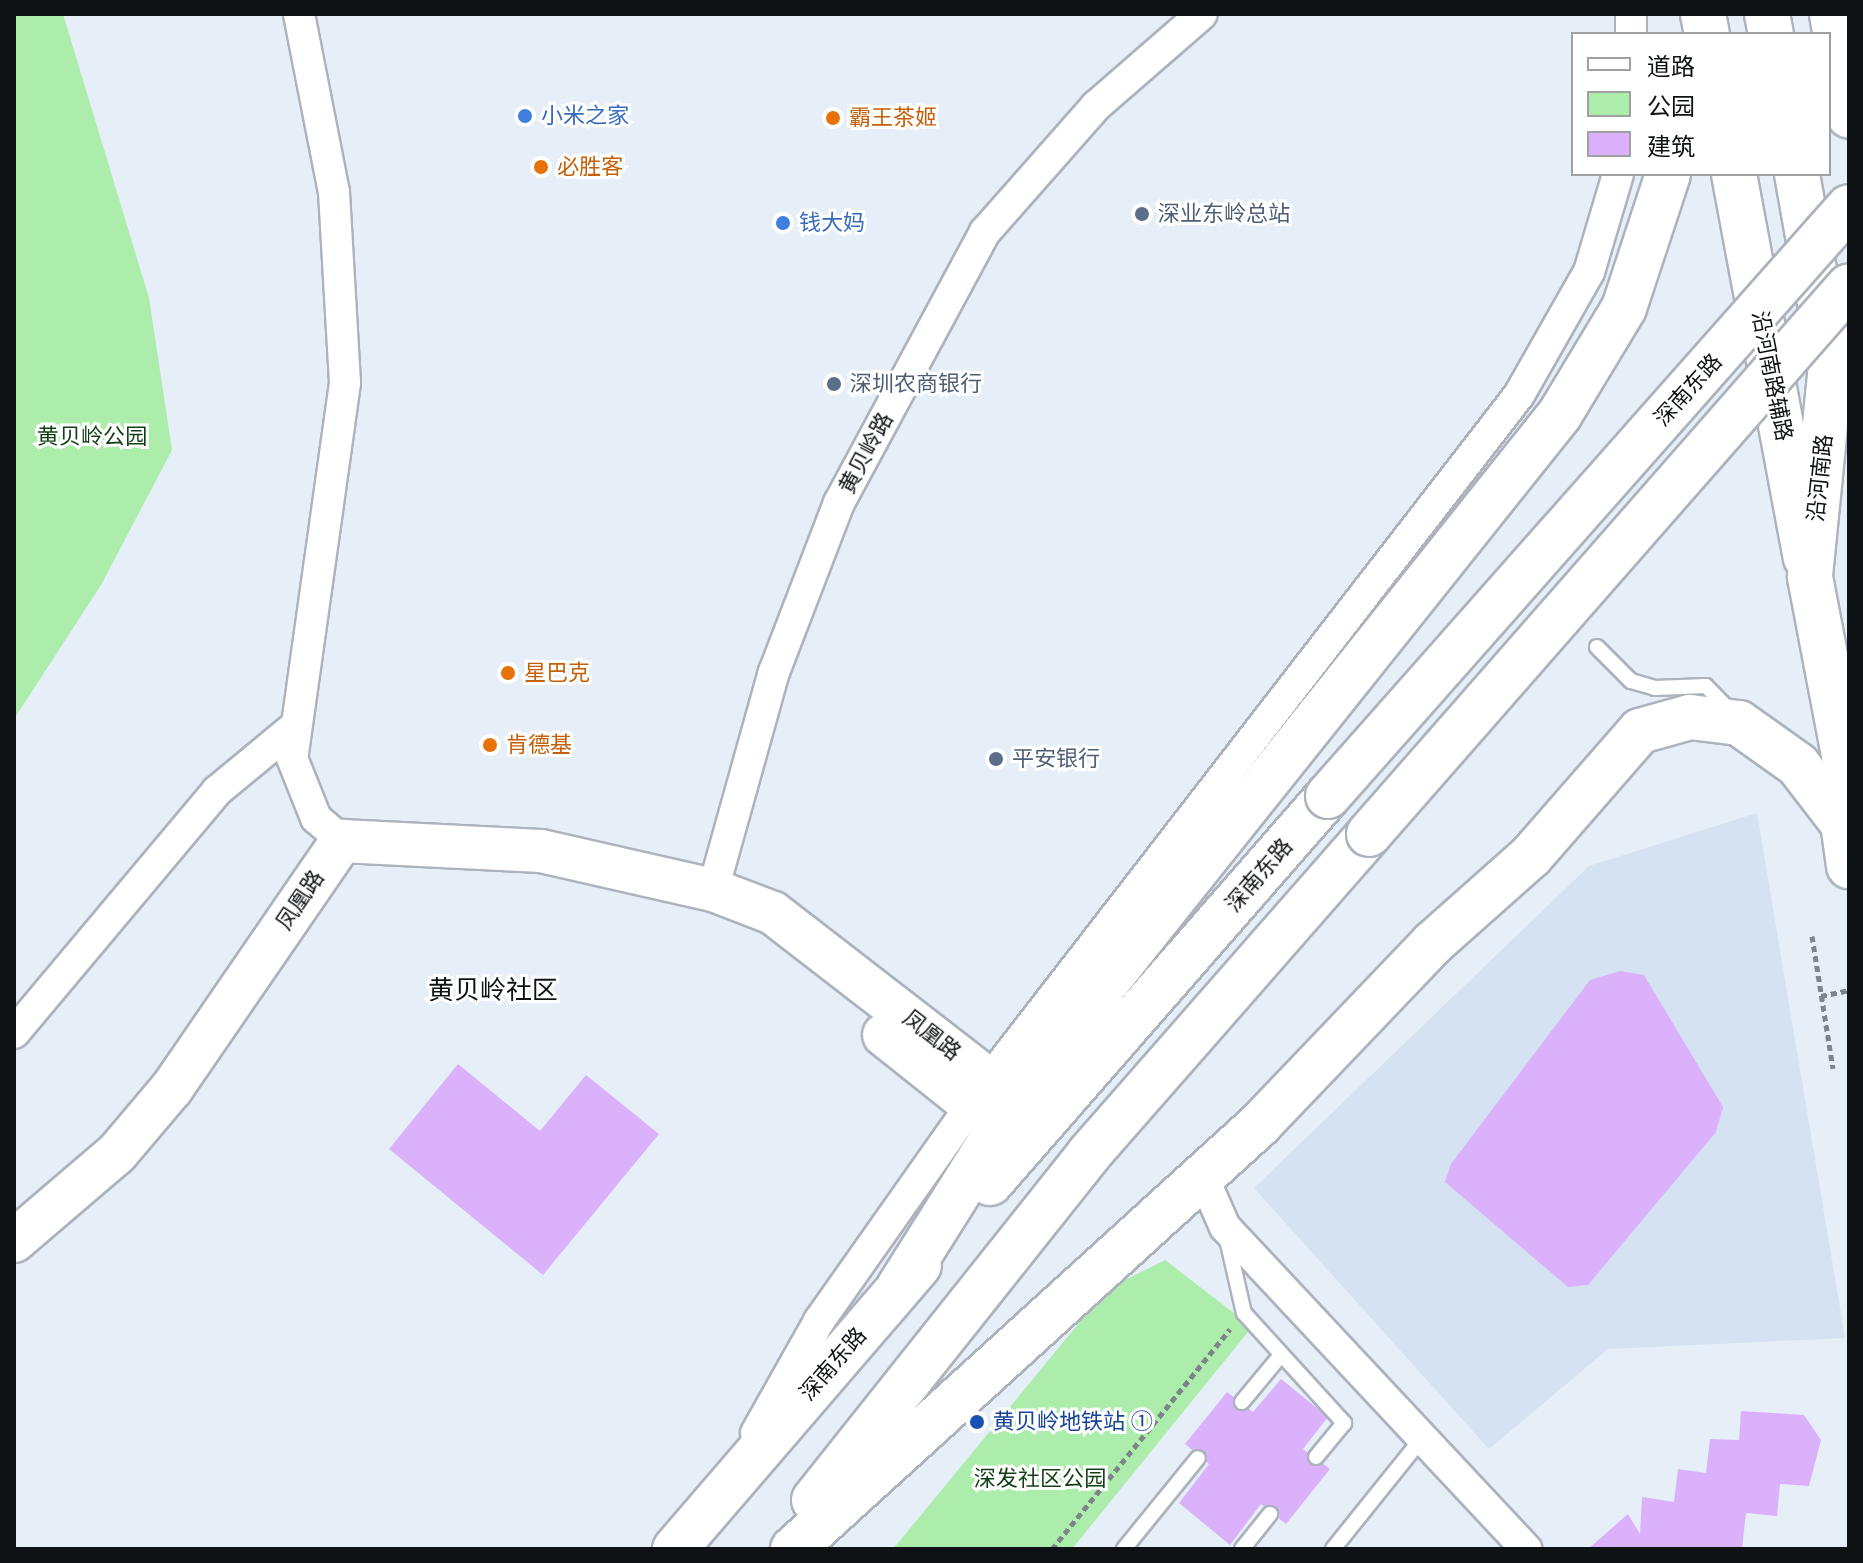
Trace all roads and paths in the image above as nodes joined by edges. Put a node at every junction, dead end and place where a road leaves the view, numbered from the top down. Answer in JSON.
{"nodes":[{"id":1,"x":299,"y":14,"type":"edge"},
{"id":2,"x":1202,"y":14,"type":"edge"},
{"id":3,"x":1832,"y":14,"type":"edge"},
{"id":4,"x":1849,"y":116,"type":"edge"},
{"id":5,"x":1617,"y":176,"type":"edge"},
{"id":6,"x":1667,"y":176,"type":"edge"},
{"id":7,"x":1734,"y":176,"type":"edge"},
{"id":8,"x":1797,"y":176,"type":"edge"},
{"id":9,"x":1849,"y":207,"type":"edge"},
{"id":10,"x":1849,"y":286,"type":"edge"},
{"id":11,"x":1831,"y":365,"type":"junction"},
{"id":12,"x":1849,"y":468,"type":"edge"},
{"id":13,"x":1810,"y":577,"type":"junction"},
{"id":14,"x":1597,"y":647,"type":"dead end"},
{"id":15,"x":1739,"y":723,"type":"junction"},
{"id":16,"x":292,"y":729,"type":"junction"},
{"id":17,"x":1845,"y":801,"type":"edge"},
{"id":18,"x":342,"y":841,"type":"junction"},
{"id":19,"x":1849,"y":866,"type":"edge"},
{"id":20,"x":713,"y":890,"type":"junction"},
{"id":21,"x":1812,"y":936,"type":"dead end"},
{"id":22,"x":1849,"y":990,"type":"edge"},
{"id":23,"x":1821,"y":996,"type":"junction"},
{"id":24,"x":14,"y":1033,"type":"edge"},
{"id":25,"x":1833,"y":1068,"type":"dead end"},
{"id":26,"x":997,"y":1087,"type":"junction"},
{"id":27,"x":1203,"y":1177,"type":"junction"},
{"id":28,"x":1225,"y":1227,"type":"junction"},
{"id":29,"x":14,"y":1241,"type":"edge"},
{"id":30,"x":899,"y":1287,"type":"junction"},
{"id":31,"x":1244,"y":1313,"type":"junction"},
{"id":32,"x":1281,"y":1355,"type":"junction"},
{"id":33,"x":1242,"y":1402,"type":"dead end"},
{"id":34,"x":1424,"y":1436,"type":"junction"},
{"id":35,"x":1316,"y":1457,"type":"dead end"},
{"id":36,"x":1198,"y":1458,"type":"dead end"},
{"id":37,"x":722,"y":1493,"type":"junction"},
{"id":38,"x":1270,"y":1514,"type":"dead end"},
{"id":39,"x":675,"y":1549,"type":"edge"},
{"id":40,"x":775,"y":1549,"type":"edge"},
{"id":41,"x":793,"y":1549,"type":"edge"},
{"id":42,"x":1052,"y":1549,"type":"edge"},
{"id":43,"x":1124,"y":1549,"type":"edge"},
{"id":44,"x":1242,"y":1549,"type":"edge"},
{"id":45,"x":1333,"y":1549,"type":"edge"},
{"id":46,"x":1526,"y":1549,"type":"edge"}],
"edges":[{"from":1,"to":16,"type":"street"},
{"from":2,"to":20,"type":"street","name":"黄贝岭路"},
{"from":3,"to":4,"type":"main road"},
{"from":5,"to":26,"type":"street"},
{"from":6,"to":26,"type":"main road"},
{"from":7,"to":13,"type":"main road","name":"沿河南路辅路"},
{"from":8,"to":11,"type":"main road","name":"沿河南路"},
{"from":9,"to":30,"type":"main road","name":"深南东路","bridge":true},
{"from":10,"to":40,"type":"main road","bridge":true},
{"from":11,"to":12,"type":"main road"},
{"from":11,"to":13,"type":"main road","name":"沿河南路"},
{"from":13,"to":17,"type":"main road","name":"沿河南路"},
{"from":14,"to":15,"type":"lane"},
{"from":15,"to":17,"type":"main road"},
{"from":15,"to":27,"type":"main road"},
{"from":16,"to":18,"type":"street"},
{"from":16,"to":24,"type":"street"},
{"from":17,"to":19,"type":"main road"},
{"from":18,"to":20,"type":"street","name":"凤凰路"},
{"from":18,"to":29,"type":"street","name":"凤凰路"},
{"from":20,"to":26,"type":"street","name":"凤凰路"},
{"from":21,"to":23,"type":"path"},
{"from":22,"to":23,"type":"path"},
{"from":23,"to":25,"type":"path"},
{"from":26,"to":30,"type":"main road"},
{"from":26,"to":37,"type":"street"},
{"from":27,"to":28,"type":"street"},
{"from":27,"to":41,"type":"main road"},
{"from":28,"to":31,"type":"lane"},
{"from":28,"to":34,"type":"street"},
{"from":30,"to":37,"type":"main road","name":"深南东路"},
{"from":31,"to":32,"type":"lane"},
{"from":31,"to":42,"type":"path"},
{"from":32,"to":33,"type":"lane"},
{"from":32,"to":35,"type":"lane"},
{"from":34,"to":45,"type":"lane"},
{"from":34,"to":46,"type":"street"},
{"from":36,"to":43,"type":"lane"},
{"from":37,"to":39,"type":"main road","name":"深南东路"},
{"from":38,"to":44,"type":"lane"}]}
